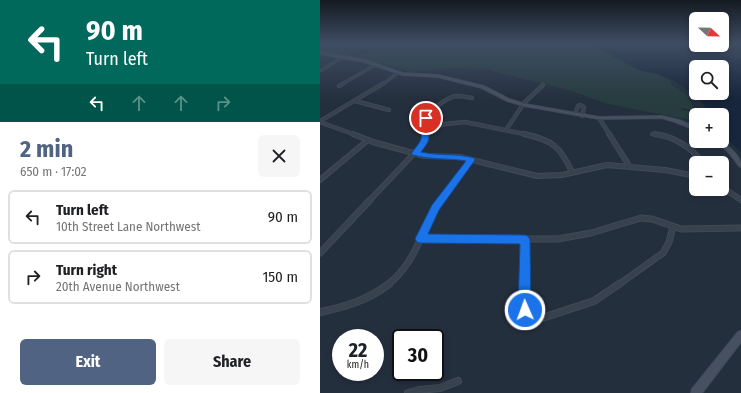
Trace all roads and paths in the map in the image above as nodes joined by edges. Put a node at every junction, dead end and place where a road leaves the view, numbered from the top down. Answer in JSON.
{"nodes":[{"id":1,"x":334,"y":62,"type":"edge"},
{"id":2,"x":370,"y":62,"type":"edge"},
{"id":3,"x":377,"y":64,"type":"junction"},
{"id":4,"x":320,"y":71,"type":"edge"},
{"id":5,"x":399,"y":72,"type":"junction"},
{"id":6,"x":543,"y":85,"type":"dead end"},
{"id":7,"x":339,"y":86,"type":"dead end"},
{"id":8,"x":472,"y":98,"type":"dead end"},
{"id":9,"x":355,"y":101,"type":"junction"},
{"id":10,"x":524,"y":105,"type":"junction"},
{"id":11,"x":389,"y":110,"type":"dead end"},
{"id":12,"x":575,"y":114,"type":"junction"},
{"id":13,"x":582,"y":116,"type":"junction"},
{"id":14,"x":599,"y":118,"type":"junction"},
{"id":15,"x":320,"y":122,"type":"edge"},
{"id":16,"x":689,"y":126,"type":"edge"},
{"id":17,"x":424,"y":130,"type":"junction"},
{"id":18,"x":506,"y":130,"type":"junction"},
{"id":19,"x":652,"y":134,"type":"dead end"},
{"id":20,"x":368,"y":140,"type":"junction"},
{"id":21,"x":726,"y":148,"type":"edge"},
{"id":22,"x":415,"y":154,"type":"junction"},
{"id":23,"x":698,"y":156,"type":"edge"},
{"id":24,"x":471,"y":160,"type":"junction"},
{"id":25,"x":741,"y":164,"type":"edge"},
{"id":26,"x":630,"y":167,"type":"junction"},
{"id":27,"x":572,"y":172,"type":"junction"},
{"id":28,"x":689,"y":174,"type":"edge"},
{"id":29,"x":320,"y":180,"type":"edge"},
{"id":30,"x":729,"y":192,"type":"edge"},
{"id":31,"x":741,"y":200,"type":"edge"},
{"id":32,"x":673,"y":227,"type":"junction"},
{"id":33,"x":741,"y":228,"type":"edge"},
{"id":34,"x":420,"y":239,"type":"junction"},
{"id":35,"x":525,"y":240,"type":"junction"},
{"id":36,"x":320,"y":253,"type":"edge"},
{"id":37,"x":320,"y":312,"type":"edge"},
{"id":38,"x":741,"y":335,"type":"edge"},
{"id":39,"x":458,"y":381,"type":"dead end"},
{"id":40,"x":408,"y":393,"type":"edge"},
{"id":41,"x":696,"y":393,"type":"edge"}],
"edges":[{"from":1,"to":4,"type":"street"},
{"from":2,"to":3,"type":"street"},
{"from":3,"to":5,"type":"street"},
{"from":3,"to":7,"type":"street"},
{"from":5,"to":9,"type":"street"},
{"from":5,"to":10,"type":"street"},
{"from":6,"to":10,"type":"street"},
{"from":8,"to":17,"type":"street"},
{"from":9,"to":11,"type":"street"},
{"from":9,"to":15,"type":"street"},
{"from":10,"to":12,"type":"street"},
{"from":10,"to":18,"type":"street"},
{"from":12,"to":13,"type":"street"},
{"from":12,"to":13,"type":"street"},
{"from":13,"to":14,"type":"street"},
{"from":14,"to":16,"type":"street"},
{"from":14,"to":26,"type":"street"},
{"from":15,"to":20,"type":"street"},
{"from":17,"to":18,"type":"street"},
{"from":17,"to":22,"type":"street"},
{"from":18,"to":27,"type":"street"},
{"from":19,"to":23,"type":"street"},
{"from":20,"to":22,"type":"street"},
{"from":20,"to":29,"type":"street"},
{"from":21,"to":25,"type":"street"},
{"from":22,"to":24,"type":"street"},
{"from":22,"to":36,"type":"street"},
{"from":24,"to":27,"type":"street"},
{"from":24,"to":34,"type":"street"},
{"from":26,"to":27,"type":"street"},
{"from":26,"to":28,"type":"street"},
{"from":30,"to":31,"type":"street"},
{"from":32,"to":33,"type":"street"},
{"from":32,"to":35,"type":"street"},
{"from":32,"to":35,"type":"street"},
{"from":34,"to":35,"type":"street"},
{"from":34,"to":37,"type":"street"},
{"from":38,"to":41,"type":"street"},
{"from":39,"to":40,"type":"street"}]}
